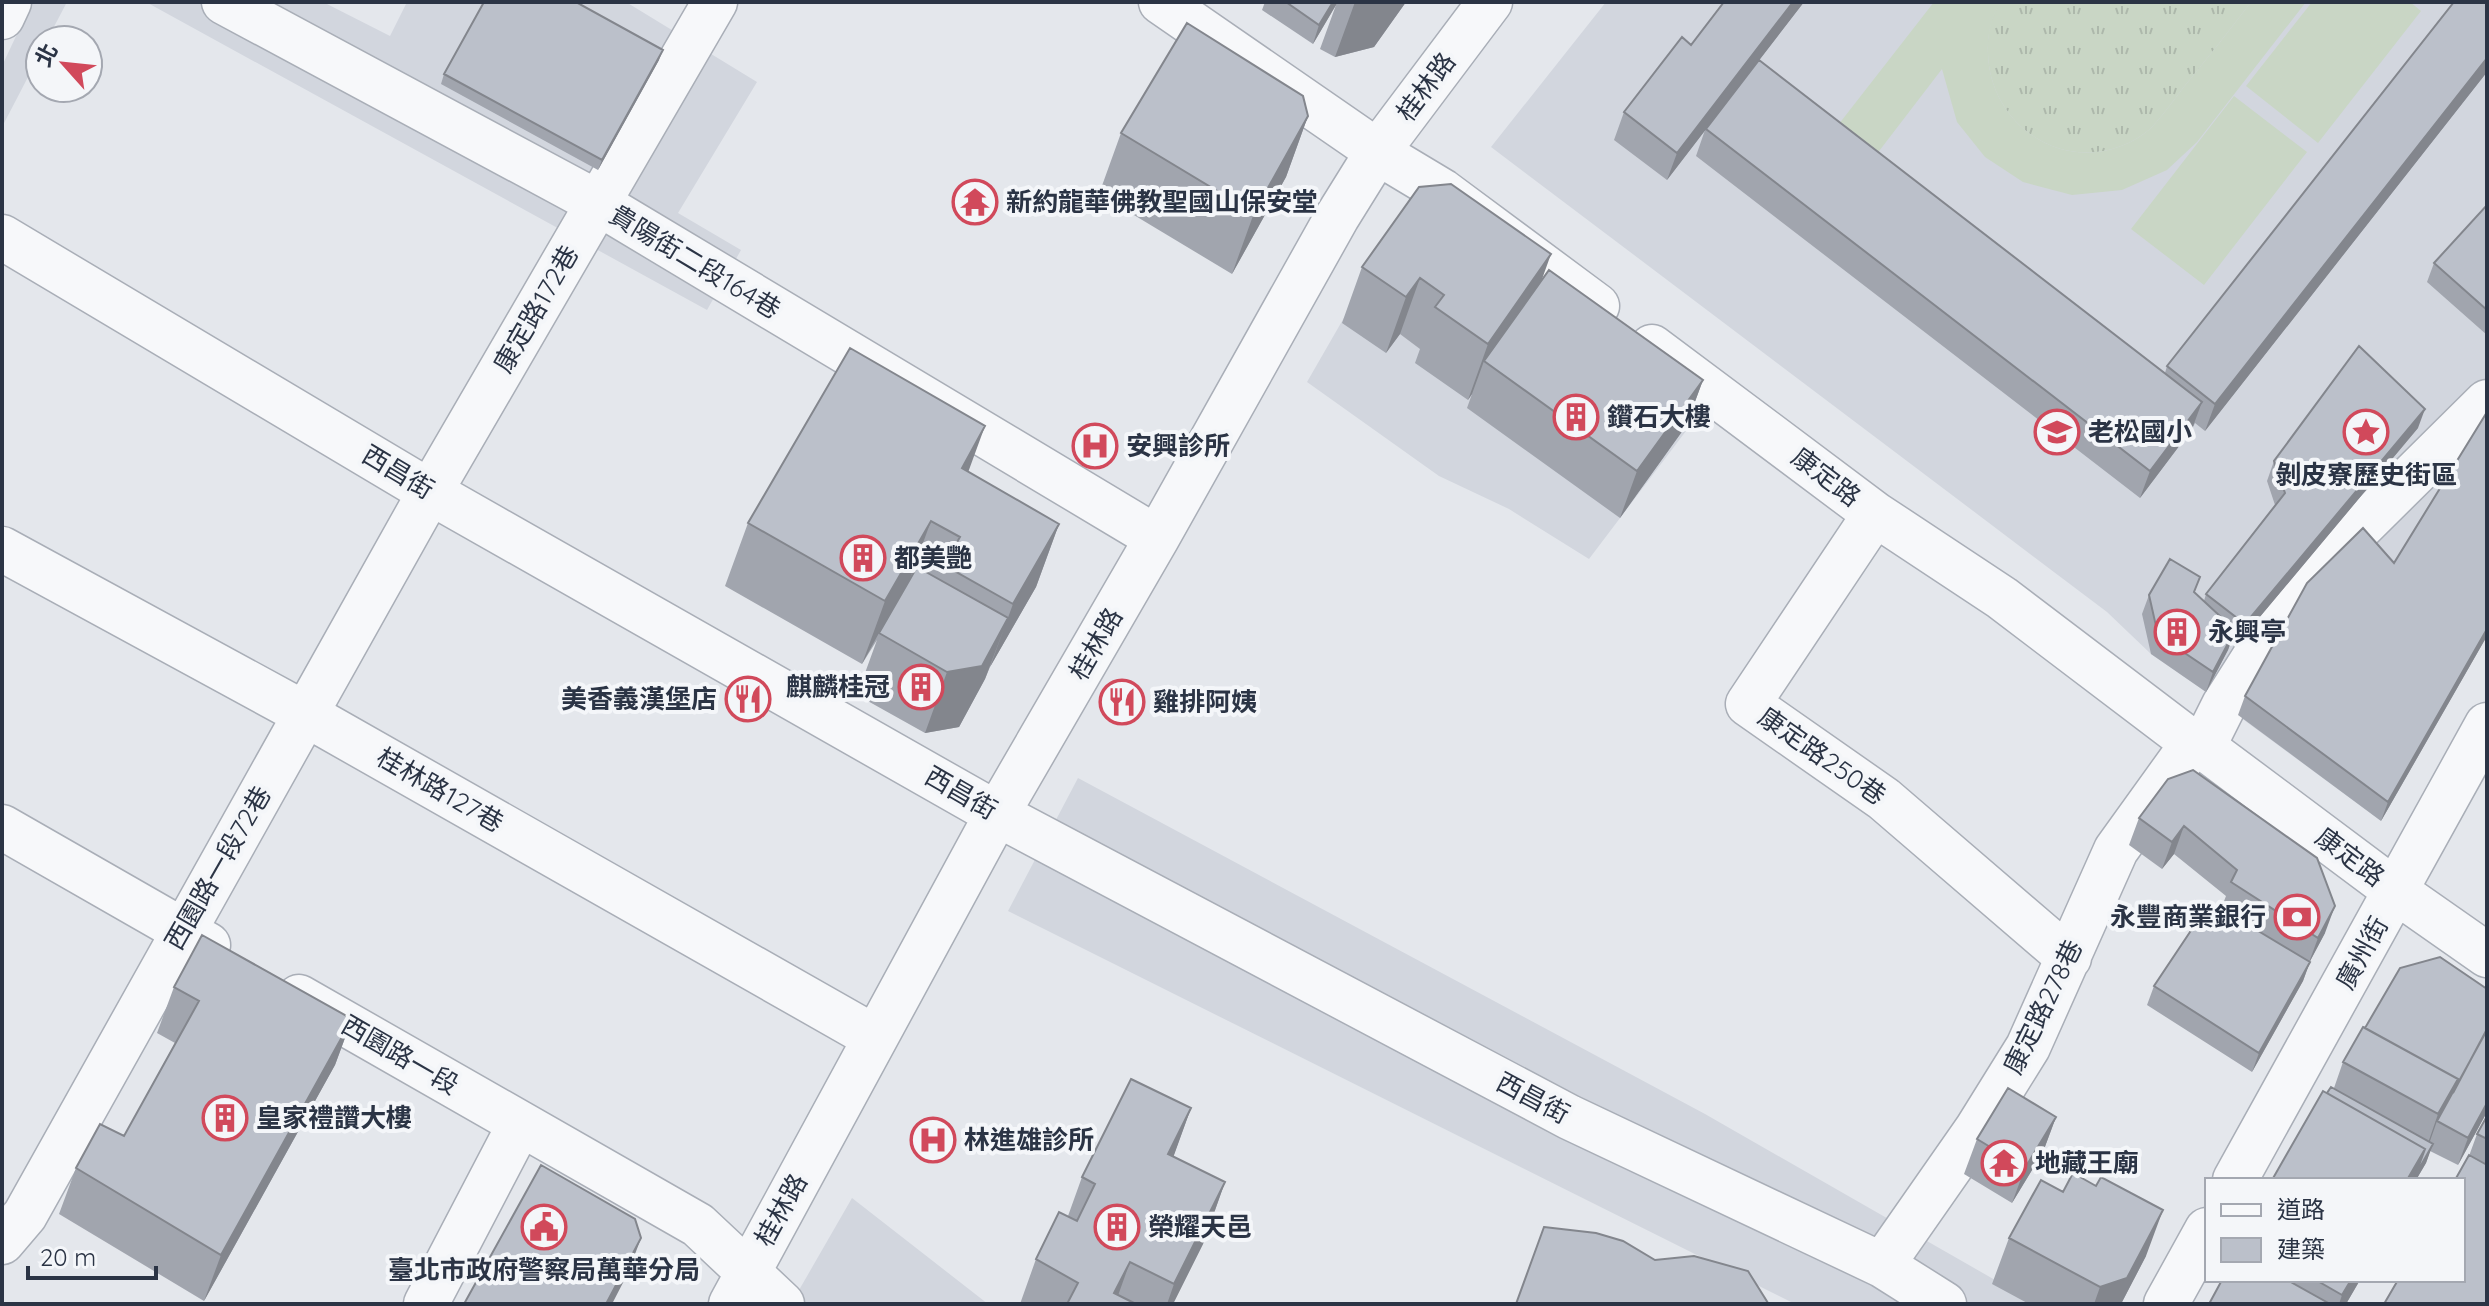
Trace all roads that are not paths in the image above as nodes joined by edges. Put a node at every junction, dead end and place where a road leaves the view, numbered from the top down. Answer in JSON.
{"nodes":[{"id":1,"x":9,"y":2,"type":"edge"},
{"id":2,"x":224,"y":2,"type":"edge"},
{"id":3,"x":715,"y":2,"type":"edge"},
{"id":4,"x":1161,"y":2,"type":"edge"},
{"id":5,"x":1490,"y":2,"type":"edge"},
{"id":6,"x":2,"y":17,"type":"edge"},
{"id":7,"x":1378,"y":151,"type":"junction"},
{"id":8,"x":598,"y":203,"type":"junction"},
{"id":9,"x":2,"y":237,"type":"edge"},
{"id":10,"x":2487,"y":402,"type":"edge"},
{"id":11,"x":430,"y":492,"type":"junction"},
{"id":12,"x":1875,"y":514,"type":"junction"},
{"id":13,"x":1157,"y":538,"type":"junction"},
{"id":14,"x":2,"y":549,"type":"edge"},
{"id":15,"x":307,"y":715,"type":"junction"},
{"id":16,"x":2487,"y":725,"type":"edge"},
{"id":17,"x":2198,"y":745,"type":"junction"},
{"id":18,"x":997,"y":814,"type":"junction"},
{"id":19,"x":2,"y":827,"type":"edge"},
{"id":20,"x":2397,"y":892,"type":"junction"},
{"id":21,"x":182,"y":930,"type":"junction"},
{"id":22,"x":2487,"y":955,"type":"edge"},
{"id":23,"x":2069,"y":958,"type":"junction"},
{"id":24,"x":874,"y":1037,"type":"junction"},
{"id":25,"x":520,"y":1124,"type":"junction"},
{"id":26,"x":2236,"y":1178,"type":"edge"},
{"id":27,"x":2205,"y":1234,"type":"edge"},
{"id":28,"x":2,"y":1242,"type":"edge"},
{"id":29,"x":1882,"y":1265,"type":"junction"},
{"id":30,"x":739,"y":1288,"type":"edge"},
{"id":31,"x":426,"y":1304,"type":"edge"},
{"id":32,"x":782,"y":1304,"type":"edge"},
{"id":33,"x":1944,"y":1304,"type":"edge"},
{"id":34,"x":2166,"y":1304,"type":"edge"}],
"edges":[{"from":1,"to":6,"type":"street"},
{"from":2,"to":8,"type":"street","name":"貴陽街二段164巷"},
{"from":3,"to":8,"type":"street","name":"康定路172巷"},
{"from":4,"to":7,"type":"street","name":"康定路"},
{"from":5,"to":7,"type":"street","name":"桂林路"},
{"from":7,"to":12,"type":"street","name":"康定路"},
{"from":7,"to":13,"type":"street","name":"桂林路"},
{"from":8,"to":11,"type":"street","name":"康定路172巷"},
{"from":8,"to":13,"type":"street","name":"貴陽街二段164巷"},
{"from":9,"to":11,"type":"street","name":"西昌街"},
{"from":10,"to":17,"type":"street","name":"康定路278巷"},
{"from":11,"to":15,"type":"street","name":"西園路一段72巷"},
{"from":11,"to":18,"type":"street","name":"西昌街"},
{"from":12,"to":17,"type":"street","name":"康定路"},
{"from":12,"to":23,"type":"street","name":"康定路250巷"},
{"from":13,"to":18,"type":"street","name":"桂林路"},
{"from":14,"to":15,"type":"street","name":"桂林路127巷"},
{"from":15,"to":21,"type":"street","name":"西園路一段72巷"},
{"from":15,"to":24,"type":"street","name":"桂林路127巷"},
{"from":16,"to":20,"type":"street","name":"廣州街"},
{"from":17,"to":20,"type":"street","name":"康定路"},
{"from":17,"to":23,"type":"street","name":"康定路278巷"},
{"from":18,"to":24,"type":"street","name":"桂林路"},
{"from":18,"to":29,"type":"street","name":"西昌街"},
{"from":19,"to":21,"type":"street","name":"西園路一段"},
{"from":20,"to":22,"type":"street","name":"康定路"},
{"from":20,"to":26,"type":"street","name":"廣州街"},
{"from":21,"to":25,"type":"street","name":"西園路一段"},
{"from":21,"to":28,"type":"street","name":"西園路一段72巷"},
{"from":23,"to":29,"type":"street","name":"康定路278巷"},
{"from":24,"to":30,"type":"street","name":"桂林路"},
{"from":25,"to":30,"type":"street","name":"西園路一段"},
{"from":25,"to":31,"type":"street"},
{"from":27,"to":34,"type":"street"},
{"from":29,"to":33,"type":"street","name":"西昌街"},
{"from":30,"to":32,"type":"street","name":"西園路一段"}]}
